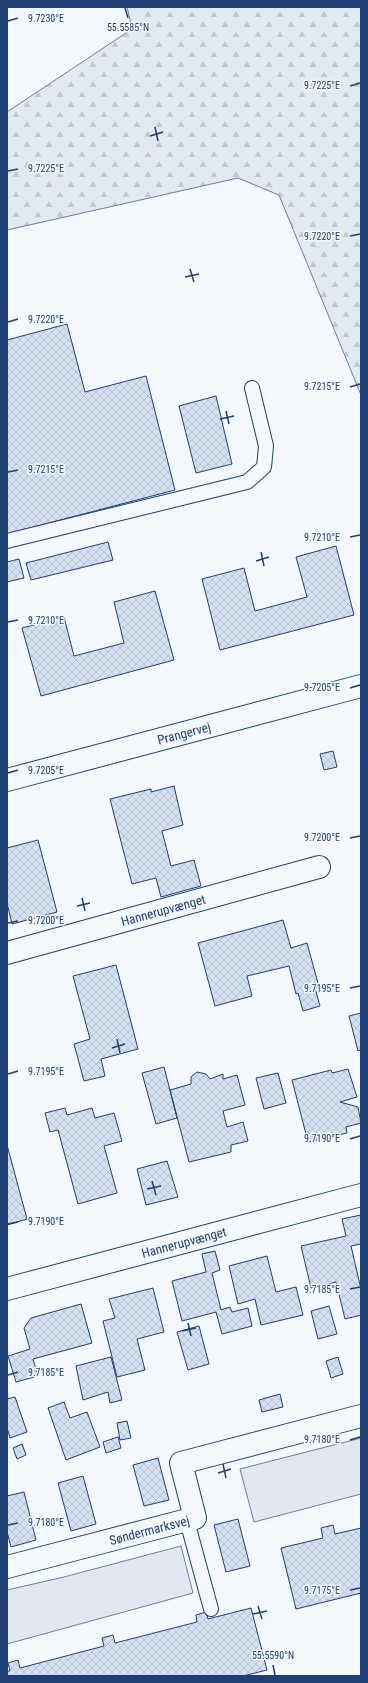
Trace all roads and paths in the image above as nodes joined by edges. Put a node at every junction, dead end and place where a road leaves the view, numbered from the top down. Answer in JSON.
{"nodes":[{"id":1,"x":252,"y":388,"type":"dead end"},
{"id":2,"x":7,"y":541,"type":"edge"},
{"id":3,"x":361,"y":686,"type":"edge"},
{"id":4,"x":7,"y":780,"type":"edge"},
{"id":5,"x":319,"y":867,"type":"dead end"},
{"id":6,"x":7,"y":953,"type":"edge"},
{"id":7,"x":361,"y":1195,"type":"edge"},
{"id":8,"x":7,"y":1289,"type":"edge"},
{"id":9,"x":361,"y":1416,"type":"edge"},
{"id":10,"x":187,"y":1521,"type":"junction"},
{"id":11,"x":7,"y":1567,"type":"edge"},
{"id":12,"x":211,"y":1609,"type":"dead end"}],
"edges":[{"from":1,"to":2,"type":"lane"},
{"from":3,"to":4,"type":"street","name":"Prangervej"},
{"from":5,"to":6,"type":"street","name":"Hannerupvænget"},
{"from":7,"to":8,"type":"street","name":"Hannerupvænget"},
{"from":9,"to":10,"type":"street","name":"Søndermarksvej"},
{"from":10,"to":11,"type":"street","name":"Søndermarksvej"},
{"from":10,"to":12,"type":"lane"}]}
